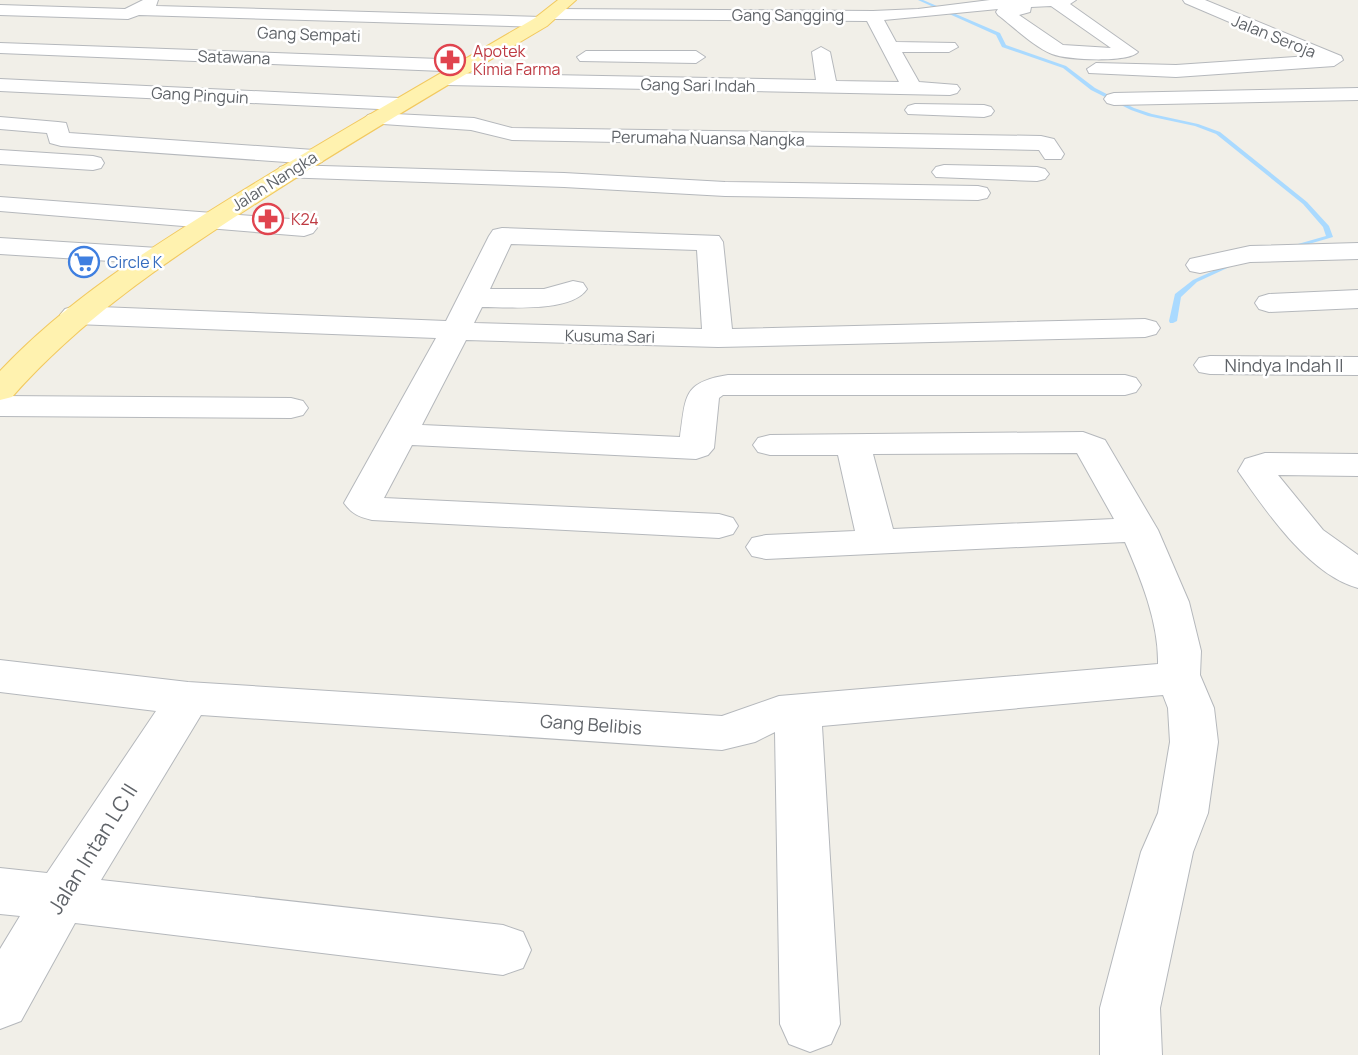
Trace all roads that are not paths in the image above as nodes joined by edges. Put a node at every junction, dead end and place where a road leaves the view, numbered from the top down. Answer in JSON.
{"nodes":[{"id":1,"x":121,"y":0,"type":"edge"},
{"id":2,"x":221,"y":0,"type":"edge"},
{"id":3,"x":1068,"y":0,"type":"edge"},
{"id":4,"x":1191,"y":0,"type":"edge"},
{"id":5,"x":1054,"y":1,"type":"edge"},
{"id":6,"x":1034,"y":2,"type":"junction"},
{"id":7,"x":0,"y":10,"type":"edge"},
{"id":8,"x":722,"y":10,"type":"edge"},
{"id":9,"x":815,"y":10,"type":"edge"},
{"id":10,"x":203,"y":11,"type":"junction"},
{"id":11,"x":554,"y":12,"type":"edge"},
{"id":12,"x":137,"y":19,"type":"junction"},
{"id":13,"x":882,"y":22,"type":"edge"},
{"id":14,"x":110,"y":27,"type":"dead end"},
{"id":15,"x":742,"y":32,"type":"dead end"},
{"id":16,"x":482,"y":40,"type":"dead end"},
{"id":17,"x":508,"y":41,"type":"junction"},
{"id":18,"x":645,"y":41,"type":"dead end"},
{"id":19,"x":1346,"y":45,"type":"dead end"},
{"id":20,"x":0,"y":47,"type":"edge"},
{"id":21,"x":949,"y":47,"type":"dead end"},
{"id":22,"x":1300,"y":47,"type":"junction"},
{"id":23,"x":467,"y":66,"type":"junction"},
{"id":24,"x":0,"y":68,"type":"edge"},
{"id":25,"x":1080,"y":68,"type":"dead end"},
{"id":26,"x":543,"y":82,"type":"junction"},
{"id":27,"x":438,"y":83,"type":"junction"},
{"id":28,"x":0,"y":85,"type":"edge"},
{"id":29,"x":741,"y":86,"type":"junction"},
{"id":30,"x":827,"y":87,"type":"junction"},
{"id":31,"x":912,"y":88,"type":"junction"},
{"id":32,"x":950,"y":89,"type":"dead end"},
{"id":33,"x":1358,"y":94,"type":"edge"},
{"id":34,"x":1114,"y":99,"type":"dead end"},
{"id":35,"x":532,"y":101,"type":"dead end"},
{"id":36,"x":399,"y":104,"type":"junction"},
{"id":37,"x":888,"y":109,"type":"dead end"},
{"id":38,"x":984,"y":111,"type":"dead end"},
{"id":39,"x":737,"y":116,"type":"dead end"},
{"id":40,"x":374,"y":119,"type":"junction"},
{"id":41,"x":0,"y":124,"type":"edge"},
{"id":42,"x":1049,"y":149,"type":"dead end"},
{"id":43,"x":517,"y":152,"type":"dead end"},
{"id":44,"x":621,"y":153,"type":"dead end"},
{"id":45,"x":314,"y":156,"type":"junction"},
{"id":46,"x":0,"y":157,"type":"edge"},
{"id":47,"x":185,"y":170,"type":"dead end"},
{"id":48,"x":1037,"y":174,"type":"dead end"},
{"id":49,"x":237,"y":175,"type":"dead end"},
{"id":50,"x":282,"y":175,"type":"junction"},
{"id":51,"x":501,"y":179,"type":"junction"},
{"id":52,"x":610,"y":183,"type":"junction"},
{"id":53,"x":714,"y":188,"type":"junction"},
{"id":54,"x":978,"y":193,"type":"dead end"},
{"id":55,"x":0,"y":204,"type":"edge"},
{"id":56,"x":209,"y":221,"type":"junction"},
{"id":57,"x":304,"y":228,"type":"dead end"},
{"id":58,"x":0,"y":246,"type":"edge"},
{"id":59,"x":1358,"y":251,"type":"edge"},
{"id":60,"x":158,"y":256,"type":"junction"},
{"id":61,"x":1200,"y":265,"type":"dead end"},
{"id":62,"x":573,"y":289,"type":"dead end"},
{"id":63,"x":471,"y":298,"type":"junction"},
{"id":64,"x":1358,"y":299,"type":"edge"},
{"id":65,"x":1269,"y":303,"type":"dead end"},
{"id":66,"x":75,"y":316,"type":"junction"},
{"id":67,"x":1145,"y":328,"type":"dead end"},
{"id":68,"x":456,"y":330,"type":"junction"},
{"id":69,"x":718,"y":338,"type":"junction"},
{"id":70,"x":1210,"y":365,"type":"dead end"},
{"id":71,"x":1358,"y":366,"type":"edge"},
{"id":72,"x":1125,"y":385,"type":"dead end"},
{"id":73,"x":0,"y":390,"type":"edge"},
{"id":74,"x":0,"y":406,"type":"edge"},
{"id":75,"x":291,"y":408,"type":"dead end"},
{"id":76,"x":399,"y":434,"type":"junction"},
{"id":77,"x":853,"y":444,"type":"junction"},
{"id":78,"x":770,"y":445,"type":"dead end"},
{"id":79,"x":1358,"y":464,"type":"edge"},
{"id":80,"x":719,"y":526,"type":"dead end"},
{"id":81,"x":1139,"y":530,"type":"junction"},
{"id":82,"x":877,"y":542,"type":"junction"},
{"id":83,"x":766,"y":547,"type":"dead end"},
{"id":84,"x":1358,"y":574,"type":"edge"},
{"id":85,"x":1178,"y":675,"type":"junction"},
{"id":86,"x":0,"y":676,"type":"edge"},
{"id":87,"x":188,"y":698,"type":"junction"},
{"id":88,"x":798,"y":711,"type":"junction"},
{"id":89,"x":0,"y":891,"type":"edge"},
{"id":90,"x":61,"y":898,"type":"junction"},
{"id":91,"x":503,"y":950,"type":"dead end"},
{"id":92,"x":0,"y":1002,"type":"edge"},
{"id":93,"x":810,"y":1024,"type":"dead end"},
{"id":94,"x":1131,"y":1055,"type":"edge"}],
"edges":[{"from":1,"to":12,"type":"street"},
{"from":2,"to":10,"type":"street"},
{"from":3,"to":5,"type":"street"},
{"from":4,"to":22,"type":"street","name":"Jalan Seroja"},
{"from":5,"to":6,"type":"street"},
{"from":5,"to":6,"type":"street"},
{"from":6,"to":13,"type":"street"},
{"from":7,"to":12,"type":"street"},
{"from":8,"to":9,"type":"street","name":"Gang Sangging"},
{"from":8,"to":11,"type":"street","name":"Gang Sangging"},
{"from":8,"to":15,"type":"street"},
{"from":9,"to":13,"type":"street","name":"Gang Sangging"},
{"from":9,"to":30,"type":"street"},
{"from":10,"to":11,"type":"street","name":"Gang Sangging"},
{"from":10,"to":12,"type":"street","name":"Gang Sangging"},
{"from":11,"to":17,"type":"main road","name":"Jalan Nangka"},
{"from":12,"to":14,"type":"street"},
{"from":13,"to":21,"type":"street"},
{"from":13,"to":31,"type":"street"},
{"from":16,"to":17,"type":"street"},
{"from":17,"to":23,"type":"main road","name":"Jalan Nangka"},
{"from":18,"to":26,"type":"street"},
{"from":19,"to":22,"type":"street"},
{"from":20,"to":23,"type":"street","name":"Satawana"},
{"from":22,"to":25,"type":"street","name":"Jalan Seroja"},
{"from":23,"to":27,"type":"main road","name":"Jalan Nangka"},
{"from":24,"to":27,"type":"street","name":"Gang Sari Indah"},
{"from":26,"to":27,"type":"street","name":"Gang Sari Indah"},
{"from":26,"to":29,"type":"street","name":"Gang Sari Indah"},
{"from":26,"to":35,"type":"street"},
{"from":27,"to":36,"type":"main road","name":"Jalan Nangka"},
{"from":28,"to":36,"type":"street","name":"Gang Pinguin"},
{"from":29,"to":30,"type":"street","name":"Gang Sari Indah"},
{"from":29,"to":39,"type":"street"},
{"from":30,"to":31,"type":"street","name":"Gang Sari Indah"},
{"from":31,"to":32,"type":"street","name":"Gang Sari Indah"},
{"from":33,"to":34,"type":"street"},
{"from":36,"to":40,"type":"main road","name":"Jalan Nangka"},
{"from":37,"to":38,"type":"street"},
{"from":40,"to":42,"type":"street","name":"Perumaha Nuansa Nangka"},
{"from":40,"to":45,"type":"main road","name":"Jalan Nangka"},
{"from":41,"to":45,"type":"street"},
{"from":43,"to":51,"type":"street"},
{"from":44,"to":52,"type":"street"},
{"from":45,"to":50,"type":"main road","name":"Jalan Nangka"},
{"from":46,"to":47,"type":"street"},
{"from":48,"to":53,"type":"street"},
{"from":49,"to":50,"type":"street"},
{"from":50,"to":51,"type":"street"},
{"from":50,"to":56,"type":"main road","name":"Jalan Nangka"},
{"from":51,"to":52,"type":"street"},
{"from":52,"to":53,"type":"street"},
{"from":53,"to":54,"type":"street"},
{"from":55,"to":56,"type":"street"},
{"from":56,"to":57,"type":"street"},
{"from":56,"to":60,"type":"main road","name":"Jalan Nangka"},
{"from":58,"to":60,"type":"street"},
{"from":59,"to":61,"type":"street"},
{"from":60,"to":66,"type":"main road","name":"Jalan Nangka"},
{"from":62,"to":63,"type":"street"},
{"from":63,"to":68,"type":"street"},
{"from":63,"to":69,"type":"street"},
{"from":64,"to":65,"type":"street"},
{"from":66,"to":68,"type":"street","name":"Kusuma Sari"},
{"from":66,"to":73,"type":"main road","name":"Jalan Nangka"},
{"from":67,"to":69,"type":"street","name":"Kusuma Sari"},
{"from":68,"to":69,"type":"street","name":"Kusuma Sari"},
{"from":68,"to":76,"type":"street"},
{"from":70,"to":71,"type":"street","name":"Nindya Indah II"},
{"from":72,"to":76,"type":"street"},
{"from":74,"to":75,"type":"street"},
{"from":76,"to":80,"type":"street"},
{"from":77,"to":78,"type":"street"},
{"from":77,"to":81,"type":"street"},
{"from":77,"to":82,"type":"street"},
{"from":79,"to":84,"type":"street"},
{"from":81,"to":82,"type":"street"},
{"from":81,"to":85,"type":"street"},
{"from":82,"to":83,"type":"street"},
{"from":85,"to":88,"type":"street","name":"Gang Belibis"},
{"from":85,"to":94,"type":"street"},
{"from":86,"to":87,"type":"street","name":"Gang Belibis"},
{"from":87,"to":88,"type":"street","name":"Gang Belibis"},
{"from":87,"to":90,"type":"street","name":"Jalan Intan LC II"},
{"from":88,"to":93,"type":"street"},
{"from":89,"to":90,"type":"street"},
{"from":90,"to":91,"type":"street"},
{"from":90,"to":92,"type":"street","name":"Jalan Intan LC II"}]}
